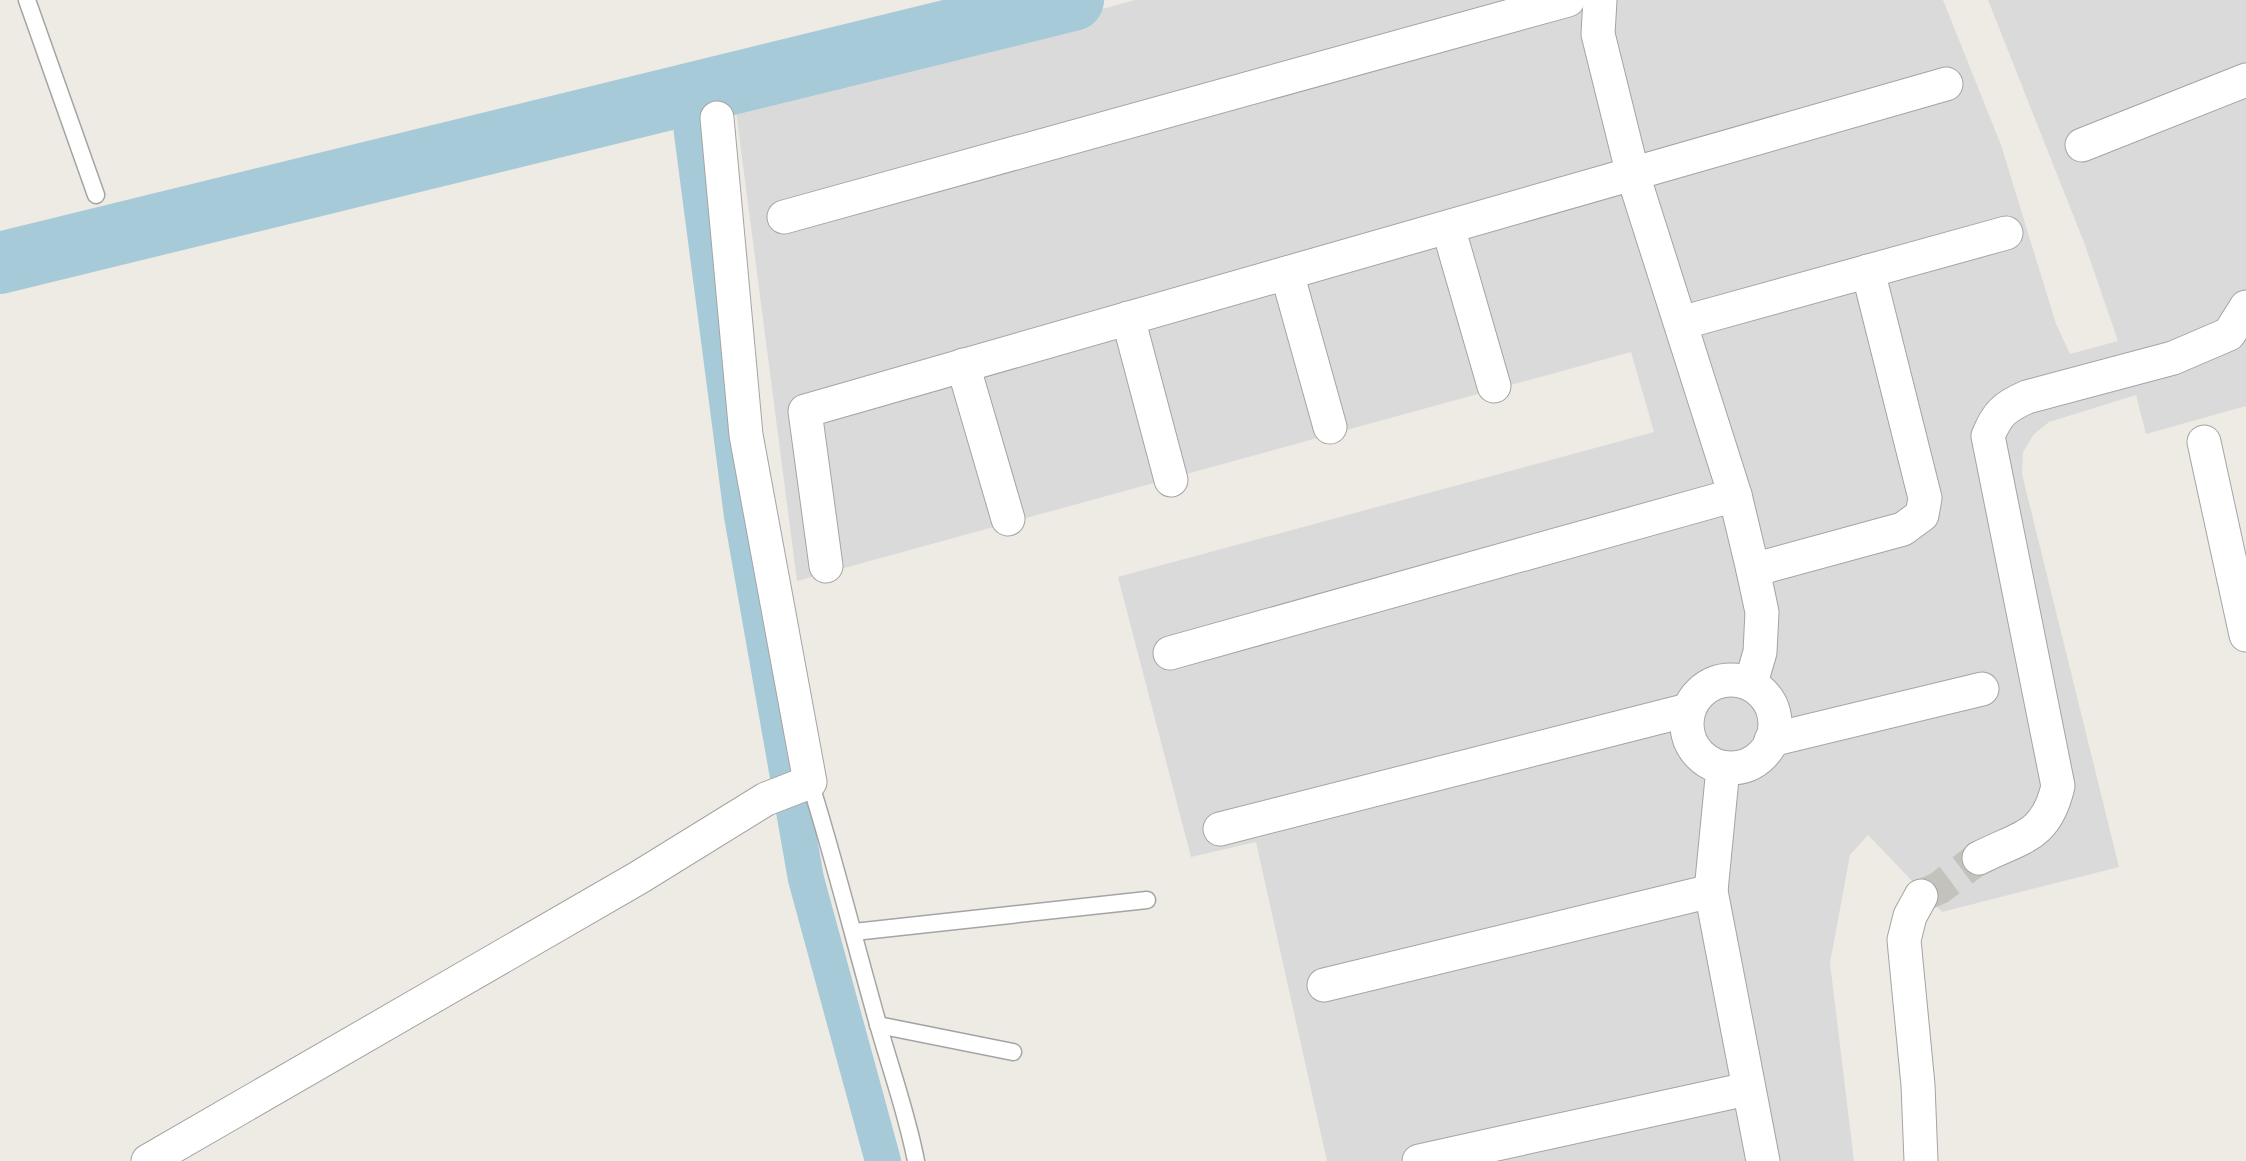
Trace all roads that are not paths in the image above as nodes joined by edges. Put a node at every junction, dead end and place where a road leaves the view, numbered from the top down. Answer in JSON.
{"nodes":[{"id":1,"x":27,"y":0,"type":"edge"},
{"id":2,"x":1568,"y":0,"type":"edge"},
{"id":3,"x":1600,"y":0,"type":"edge"},
{"id":4,"x":2246,"y":80,"type":"edge"},
{"id":5,"x":1946,"y":84,"type":"dead end"},
{"id":6,"x":717,"y":118,"type":"dead end"},
{"id":7,"x":2082,"y":145,"type":"dead end"},
{"id":8,"x":1633,"y":175,"type":"junction"},
{"id":9,"x":96,"y":195,"type":"dead end"},
{"id":10,"x":784,"y":217,"type":"dead end"},
{"id":11,"x":1448,"y":227,"type":"junction"},
{"id":12,"x":2006,"y":232,"type":"dead end"},
{"id":13,"x":1868,"y":271,"type":"junction"},
{"id":14,"x":1287,"y":273,"type":"junction"},
{"id":15,"x":2246,"y":308,"type":"edge"},
{"id":16,"x":1128,"y":318,"type":"junction"},
{"id":17,"x":1681,"y":323,"type":"junction"},
{"id":18,"x":963,"y":365,"type":"junction"},
{"id":19,"x":1494,"y":386,"type":"dead end"},
{"id":20,"x":1330,"y":427,"type":"dead end"},
{"id":21,"x":2204,"y":442,"type":"dead end"},
{"id":22,"x":1171,"y":480,"type":"dead end"},
{"id":23,"x":1736,"y":495,"type":"junction"},
{"id":24,"x":1008,"y":519,"type":"dead end"},
{"id":25,"x":826,"y":566,"type":"dead end"},
{"id":26,"x":1753,"y":570,"type":"junction"},
{"id":27,"x":2246,"y":635,"type":"edge"},
{"id":28,"x":1170,"y":653,"type":"dead end"},
{"id":29,"x":1751,"y":684,"type":"junction"},
{"id":30,"x":1982,"y":689,"type":"dead end"},
{"id":31,"x":1688,"y":710,"type":"junction"},
{"id":32,"x":1771,"y":740,"type":"junction"},
{"id":33,"x":1723,"y":768,"type":"junction"},
{"id":34,"x":806,"y":784,"type":"junction"},
{"id":35,"x":1220,"y":829,"type":"dead end"},
{"id":36,"x":1979,"y":858,"type":"tunnel mouth"},
{"id":37,"x":1712,"y":891,"type":"junction"},
{"id":38,"x":1921,"y":896,"type":"tunnel mouth"},
{"id":39,"x":1147,"y":900,"type":"dead end"},
{"id":40,"x":854,"y":932,"type":"junction"},
{"id":41,"x":1324,"y":985,"type":"dead end"},
{"id":42,"x":878,"y":1025,"type":"junction"},
{"id":43,"x":1013,"y":1052,"type":"dead end"},
{"id":44,"x":1747,"y":1089,"type":"junction"},
{"id":45,"x":148,"y":1161,"type":"edge"},
{"id":46,"x":916,"y":1161,"type":"edge"},
{"id":47,"x":1419,"y":1161,"type":"edge"},
{"id":48,"x":1762,"y":1161,"type":"edge"},
{"id":49,"x":1921,"y":1161,"type":"edge"}],
"edges":[{"from":1,"to":9,"type":"lane"},
{"from":2,"to":10,"type":"street"},
{"from":3,"to":8,"type":"street"},
{"from":4,"to":7,"type":"street"},
{"from":5,"to":8,"type":"street"},
{"from":6,"to":34,"type":"street"},
{"from":8,"to":11,"type":"street"},
{"from":8,"to":17,"type":"street"},
{"from":11,"to":14,"type":"street"},
{"from":11,"to":19,"type":"street"},
{"from":12,"to":13,"type":"street"},
{"from":13,"to":17,"type":"street"},
{"from":13,"to":26,"type":"street"},
{"from":14,"to":16,"type":"street"},
{"from":14,"to":20,"type":"street"},
{"from":15,"to":36,"type":"street"},
{"from":16,"to":18,"type":"street"},
{"from":16,"to":22,"type":"street"},
{"from":17,"to":23,"type":"street"},
{"from":18,"to":24,"type":"street"},
{"from":18,"to":25,"type":"street"},
{"from":21,"to":27,"type":"street"},
{"from":23,"to":26,"type":"street"},
{"from":23,"to":28,"type":"street"},
{"from":26,"to":29,"type":"street"},
{"from":29,"to":31,"type":"street"},
{"from":29,"to":32,"type":"street"},
{"from":30,"to":32,"type":"street"},
{"from":31,"to":33,"type":"street"},
{"from":31,"to":35,"type":"street"},
{"from":32,"to":33,"type":"street"},
{"from":33,"to":37,"type":"street"},
{"from":34,"to":40,"type":"lane"},
{"from":34,"to":45,"type":"street"},
{"from":37,"to":41,"type":"street"},
{"from":37,"to":44,"type":"street"},
{"from":38,"to":49,"type":"street"},
{"from":39,"to":40,"type":"lane"},
{"from":40,"to":42,"type":"lane"},
{"from":42,"to":43,"type":"lane"},
{"from":42,"to":46,"type":"lane"},
{"from":44,"to":47,"type":"street"},
{"from":44,"to":48,"type":"street"}]}
